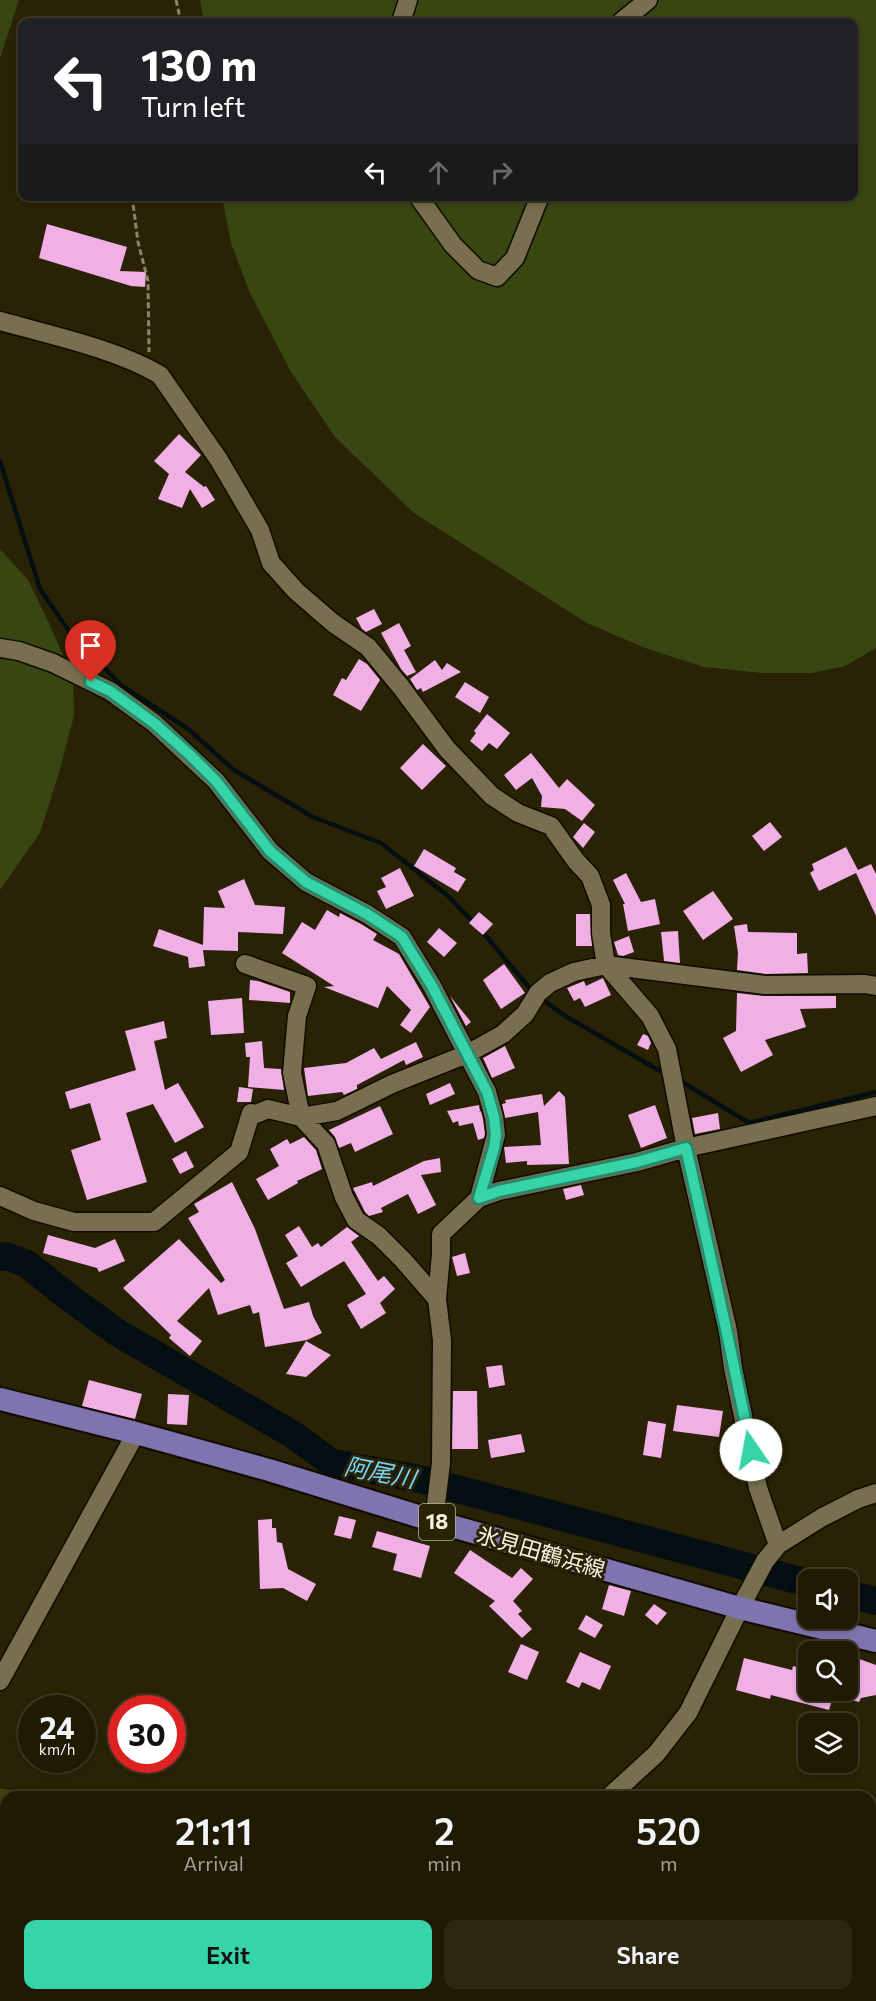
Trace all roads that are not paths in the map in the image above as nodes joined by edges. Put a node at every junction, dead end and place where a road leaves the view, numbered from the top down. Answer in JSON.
{"nodes":[{"id":1,"x":408,"y":0,"type":"edge"},
{"id":2,"x":648,"y":0,"type":"edge"},
{"id":3,"x":402,"y":18,"type":"edge"},
{"id":4,"x":626,"y":18,"type":"edge"},
{"id":5,"x":422,"y":201,"type":"edge"},
{"id":6,"x":538,"y":201,"type":"edge"},
{"id":7,"x":0,"y":321,"type":"edge"},
{"id":8,"x":0,"y":648,"type":"edge"},
{"id":9,"x":245,"y":964,"type":"dead end"},
{"id":10,"x":606,"y":965,"type":"junction"},
{"id":11,"x":876,"y":986,"type":"edge"},
{"id":12,"x":467,"y":1054,"type":"junction"},
{"id":13,"x":876,"y":1106,"type":"edge"},
{"id":14,"x":301,"y":1116,"type":"junction"},
{"id":15,"x":686,"y":1148,"type":"junction"},
{"id":16,"x":0,"y":1196,"type":"edge"},
{"id":17,"x":479,"y":1198,"type":"junction"},
{"id":18,"x":437,"y":1299,"type":"junction"},
{"id":19,"x":0,"y":1399,"type":"edge"},
{"id":20,"x":136,"y":1433,"type":"junction"},
{"id":21,"x":876,"y":1493,"type":"edge"},
{"id":22,"x":435,"y":1512,"type":"junction"},
{"id":23,"x":778,"y":1545,"type":"junction"},
{"id":24,"x":744,"y":1599,"type":"junction"},
{"id":25,"x":876,"y":1641,"type":"edge"},
{"id":26,"x":0,"y":1681,"type":"edge"},
{"id":27,"x":616,"y":1791,"type":"edge"}],
"edges":[{"from":1,"to":3,"type":"street"},
{"from":2,"to":4,"type":"street"},
{"from":5,"to":6,"type":"street"},
{"from":7,"to":10,"type":"street"},
{"from":8,"to":12,"type":"street"},
{"from":9,"to":14,"type":"street"},
{"from":10,"to":11,"type":"street"},
{"from":10,"to":12,"type":"street"},
{"from":10,"to":15,"type":"street"},
{"from":12,"to":14,"type":"street"},
{"from":12,"to":17,"type":"street"},
{"from":13,"to":15,"type":"street"},
{"from":14,"to":16,"type":"street"},
{"from":14,"to":18,"type":"street"},
{"from":15,"to":17,"type":"street"},
{"from":15,"to":23,"type":"street"},
{"from":17,"to":18,"type":"street"},
{"from":18,"to":22,"type":"street"},
{"from":19,"to":20,"type":"main road","name":"氷見田鶴浜線","number":"18"},
{"from":20,"to":22,"type":"main road","name":"氷見田鶴浜線","number":"18"},
{"from":20,"to":26,"type":"street"},
{"from":21,"to":23,"type":"street"},
{"from":22,"to":24,"type":"main road","name":"氷見田鶴浜線","number":"18"},
{"from":23,"to":24,"type":"street"},
{"from":24,"to":25,"type":"main road","name":"氷見田鶴浜線","number":"18"},
{"from":24,"to":27,"type":"street"}]}
